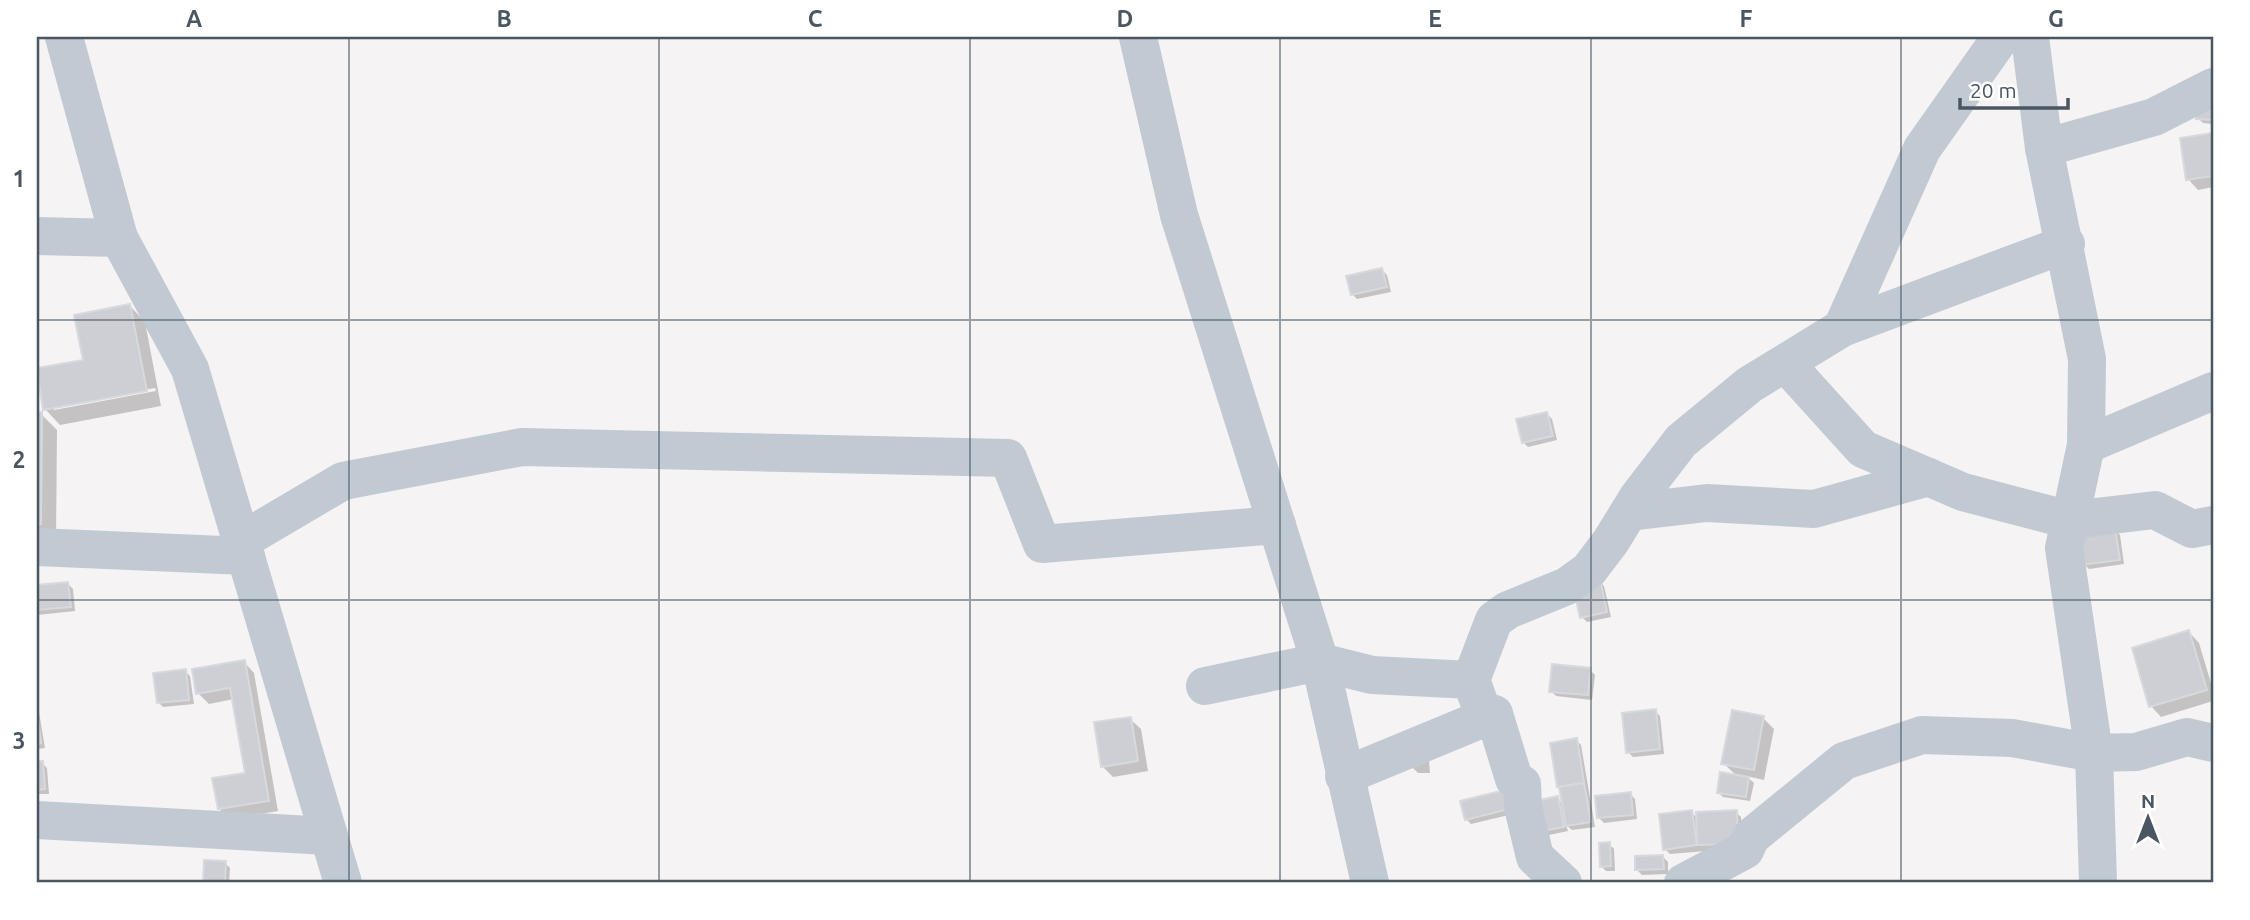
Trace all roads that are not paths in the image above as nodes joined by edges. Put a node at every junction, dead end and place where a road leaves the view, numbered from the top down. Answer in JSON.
{"nodes":[{"id":1,"x":64,"y":37,"type":"edge"},
{"id":2,"x":1138,"y":37,"type":"edge"},
{"id":3,"x":2001,"y":37,"type":"edge"},
{"id":4,"x":2030,"y":37,"type":"edge"},
{"id":5,"x":2213,"y":88,"type":"edge"},
{"id":6,"x":2044,"y":148,"type":"junction"},
{"id":7,"x":37,"y":236,"type":"edge"},
{"id":8,"x":119,"y":238,"type":"junction"},
{"id":9,"x":2066,"y":244,"type":"junction"},
{"id":10,"x":1842,"y":327,"type":"junction"},
{"id":11,"x":1786,"y":364,"type":"junction"},
{"id":12,"x":2213,"y":391,"type":"edge"},
{"id":13,"x":2085,"y":445,"type":"junction"},
{"id":14,"x":1929,"y":477,"type":"junction"},
{"id":15,"x":1629,"y":512,"type":"junction"},
{"id":16,"x":2070,"y":520,"type":"junction"},
{"id":17,"x":1278,"y":525,"type":"junction"},
{"id":18,"x":2213,"y":525,"type":"edge"},
{"id":19,"x":37,"y":547,"type":"edge"},
{"id":20,"x":243,"y":549,"type":"junction"},
{"id":21,"x":1320,"y":662,"type":"junction"},
{"id":22,"x":1471,"y":680,"type":"junction"},
{"id":23,"x":1205,"y":687,"type":"dead end"},
{"id":24,"x":1494,"y":714,"type":"junction"},
{"id":25,"x":2213,"y":744,"type":"edge"},
{"id":26,"x":2094,"y":753,"type":"junction"},
{"id":27,"x":1344,"y":776,"type":"junction"},
{"id":28,"x":37,"y":820,"type":"edge"},
{"id":29,"x":329,"y":836,"type":"junction"},
{"id":30,"x":343,"y":883,"type":"edge"},
{"id":31,"x":1370,"y":883,"type":"edge"},
{"id":32,"x":1563,"y":883,"type":"edge"},
{"id":33,"x":1683,"y":883,"type":"edge"},
{"id":34,"x":2098,"y":883,"type":"edge"}],
"edges":[{"from":1,"to":8,"type":"street"},
{"from":2,"to":17,"type":"street"},
{"from":3,"to":10,"type":"street"},
{"from":4,"to":6,"type":"street"},
{"from":5,"to":6,"type":"street"},
{"from":6,"to":9,"type":"street"},
{"from":7,"to":8,"type":"street"},
{"from":8,"to":20,"type":"street"},
{"from":9,"to":10,"type":"street"},
{"from":9,"to":13,"type":"street"},
{"from":10,"to":11,"type":"street"},
{"from":11,"to":14,"type":"street"},
{"from":11,"to":15,"type":"street"},
{"from":12,"to":13,"type":"street"},
{"from":13,"to":16,"type":"street"},
{"from":14,"to":15,"type":"street"},
{"from":14,"to":16,"type":"street"},
{"from":15,"to":22,"type":"street"},
{"from":16,"to":18,"type":"street"},
{"from":16,"to":26,"type":"street"},
{"from":17,"to":20,"type":"street"},
{"from":17,"to":21,"type":"street"},
{"from":19,"to":20,"type":"street"},
{"from":20,"to":29,"type":"street"},
{"from":21,"to":22,"type":"street"},
{"from":21,"to":23,"type":"street"},
{"from":21,"to":27,"type":"street"},
{"from":22,"to":24,"type":"street"},
{"from":24,"to":27,"type":"street"},
{"from":24,"to":32,"type":"street"},
{"from":25,"to":26,"type":"street"},
{"from":26,"to":33,"type":"street"},
{"from":26,"to":34,"type":"street"},
{"from":27,"to":31,"type":"street"},
{"from":28,"to":29,"type":"street"},
{"from":29,"to":30,"type":"street"}]}
